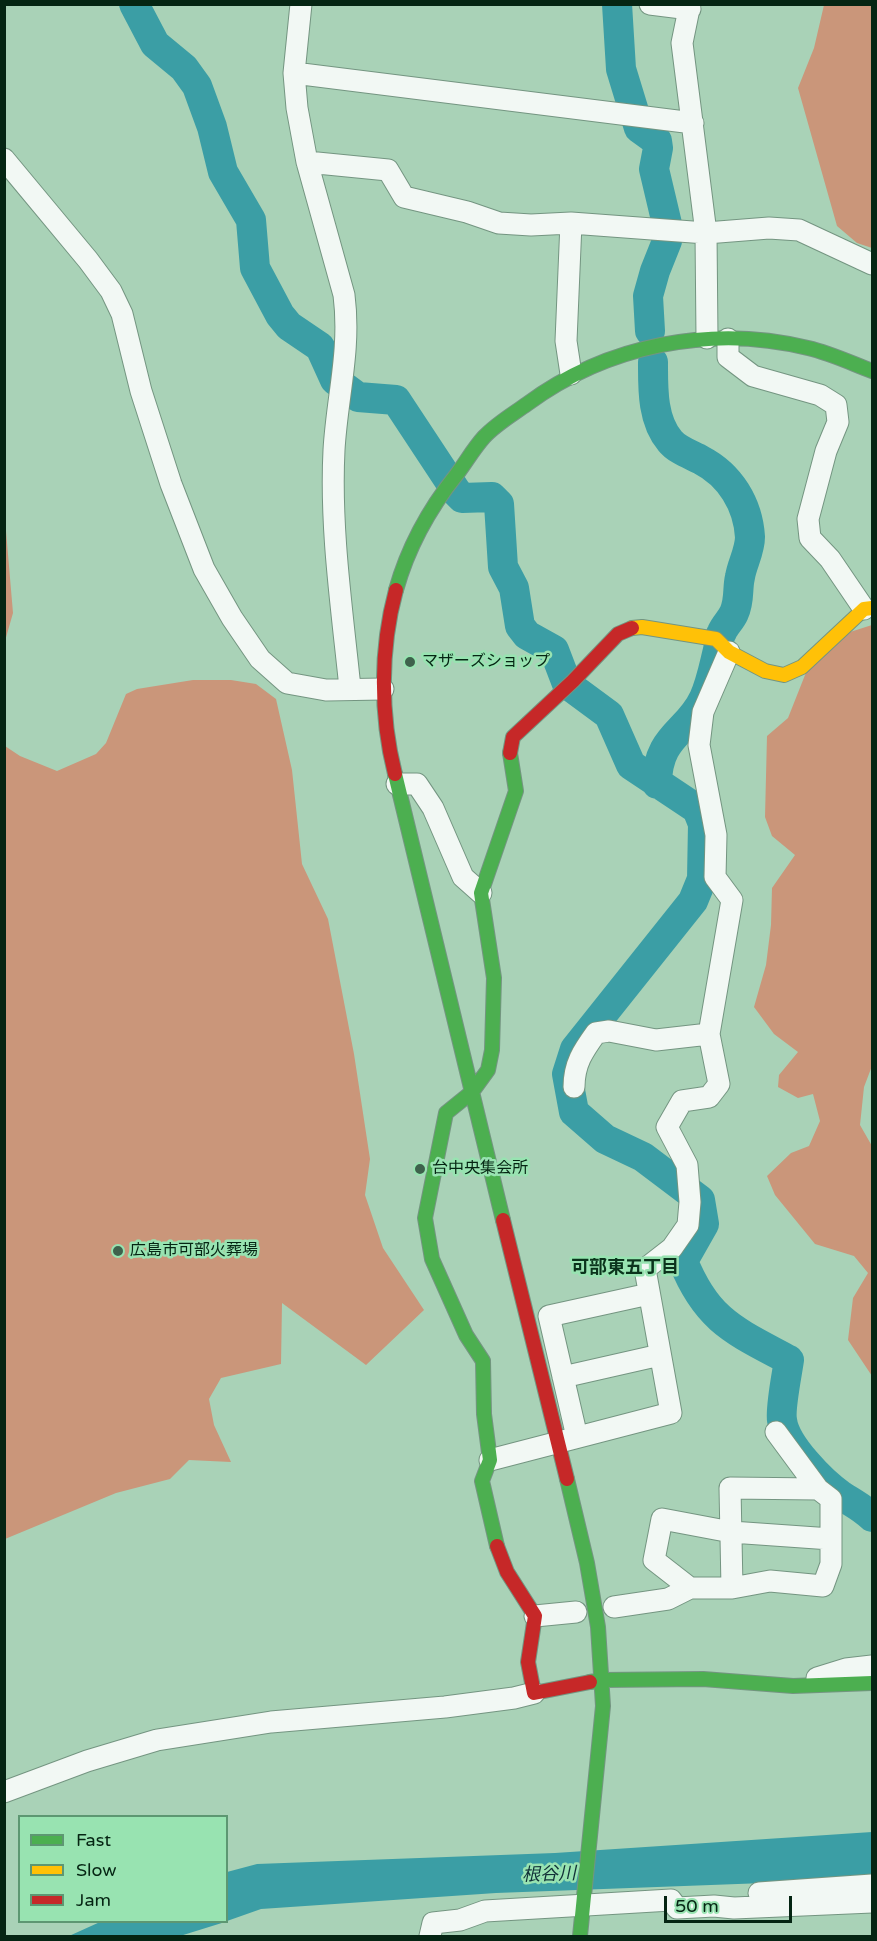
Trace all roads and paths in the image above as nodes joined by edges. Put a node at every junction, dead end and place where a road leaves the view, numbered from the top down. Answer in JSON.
{"nodes":[{"id":1,"x":302,"y":4,"type":"edge"},
{"id":2,"x":650,"y":4,"type":"edge"},
{"id":3,"x":690,"y":7,"type":"edge"},
{"id":4,"x":294,"y":73,"type":"junction"},
{"id":5,"x":693,"y":123,"type":"junction"},
{"id":6,"x":4,"y":159,"type":"edge"},
{"id":7,"x":307,"y":162,"type":"junction"},
{"id":8,"x":571,"y":223,"type":"junction"},
{"id":9,"x":706,"y":233,"type":"junction"},
{"id":10,"x":873,"y":264,"type":"edge"},
{"id":11,"x":717,"y":338,"type":"junction"},
{"id":12,"x":873,"y":371,"type":"edge"},
{"id":13,"x":571,"y":374,"type":"junction"},
{"id":14,"x":868,"y":608,"type":"edge"},
{"id":15,"x":723,"y":646,"type":"junction"},
{"id":16,"x":350,"y":688,"type":"junction"},
{"id":17,"x":383,"y":689,"type":"junction"},
{"id":18,"x":397,"y":784,"type":"junction"},
{"id":19,"x":481,"y":893,"type":"junction"},
{"id":20,"x":709,"y":1034,"type":"junction"},
{"id":21,"x":574,"y":1087,"type":"dead end"},
{"id":22,"x":472,"y":1092,"type":"junction"},
{"id":23,"x":650,"y":1294,"type":"junction"},
{"id":24,"x":660,"y":1355,"type":"junction"},
{"id":25,"x":563,"y":1377,"type":"junction"},
{"id":26,"x":776,"y":1432,"type":"dead end"},
{"id":27,"x":568,"y":1439,"type":"junction"},
{"id":28,"x":490,"y":1460,"type":"junction"},
{"id":29,"x":818,"y":1489,"type":"junction"},
{"id":30,"x":731,"y":1532,"type":"junction"},
{"id":31,"x":831,"y":1539,"type":"junction"},
{"id":32,"x":690,"y":1588,"type":"junction"},
{"id":33,"x":732,"y":1588,"type":"junction"},
{"id":34,"x":614,"y":1606,"type":"dead end"},
{"id":35,"x":576,"y":1612,"type":"dead end"},
{"id":36,"x":536,"y":1616,"type":"junction"},
{"id":37,"x":873,"y":1666,"type":"edge"},
{"id":38,"x":602,"y":1680,"type":"junction"},
{"id":39,"x":873,"y":1683,"type":"edge"},
{"id":40,"x":793,"y":1686,"type":"junction"},
{"id":41,"x":534,"y":1693,"type":"junction"},
{"id":42,"x":4,"y":1792,"type":"edge"},
{"id":43,"x":873,"y":1885,"type":"edge"},
{"id":44,"x":585,"y":1899,"type":"junction"},
{"id":45,"x":671,"y":1899,"type":"junction"},
{"id":46,"x":873,"y":1902,"type":"edge"},
{"id":47,"x":430,"y":1936,"type":"edge"},
{"id":48,"x":580,"y":1936,"type":"edge"}],
"edges":[{"from":1,"to":4,"type":"street"},
{"from":2,"to":3,"type":"street"},
{"from":3,"to":5,"type":"street"},
{"from":4,"to":5,"type":"street"},
{"from":4,"to":7,"type":"street"},
{"from":5,"to":9,"type":"street"},
{"from":6,"to":16,"type":"street"},
{"from":7,"to":8,"type":"street"},
{"from":7,"to":16,"type":"street"},
{"from":8,"to":9,"type":"street"},
{"from":8,"to":13,"type":"street"},
{"from":9,"to":10,"type":"street"},
{"from":9,"to":11,"type":"street"},
{"from":11,"to":12,"type":"street"},
{"from":11,"to":13,"type":"street"},
{"from":11,"to":14,"type":"street"},
{"from":13,"to":17,"type":"street"},
{"from":14,"to":15,"type":"street"},
{"from":15,"to":19,"type":"street"},
{"from":15,"to":20,"type":"street"},
{"from":16,"to":17,"type":"street"},
{"from":17,"to":18,"type":"street"},
{"from":18,"to":19,"type":"street"},
{"from":18,"to":22,"type":"street"},
{"from":19,"to":22,"type":"street"},
{"from":20,"to":21,"type":"street"},
{"from":20,"to":23,"type":"street"},
{"from":22,"to":27,"type":"street"},
{"from":22,"to":28,"type":"street"},
{"from":23,"to":24,"type":"street"},
{"from":23,"to":25,"type":"street"},
{"from":24,"to":25,"type":"street"},
{"from":24,"to":27,"type":"street"},
{"from":25,"to":27,"type":"street"},
{"from":26,"to":29,"type":"street"},
{"from":27,"to":28,"type":"street"},
{"from":27,"to":38,"type":"street"},
{"from":28,"to":36,"type":"street"},
{"from":29,"to":30,"type":"street"},
{"from":29,"to":31,"type":"street"},
{"from":30,"to":31,"type":"street"},
{"from":30,"to":32,"type":"street"},
{"from":30,"to":33,"type":"street"},
{"from":31,"to":33,"type":"street"},
{"from":32,"to":33,"type":"street"},
{"from":32,"to":34,"type":"street"},
{"from":35,"to":36,"type":"street"},
{"from":36,"to":41,"type":"street"},
{"from":37,"to":40,"type":"street"},
{"from":38,"to":40,"type":"street"},
{"from":38,"to":41,"type":"street"},
{"from":38,"to":44,"type":"street"},
{"from":39,"to":40,"type":"street"},
{"from":41,"to":42,"type":"street"},
{"from":43,"to":45,"type":"street"},
{"from":44,"to":45,"type":"street"},
{"from":44,"to":47,"type":"street"},
{"from":44,"to":48,"type":"street"},
{"from":45,"to":46,"type":"street"}]}
